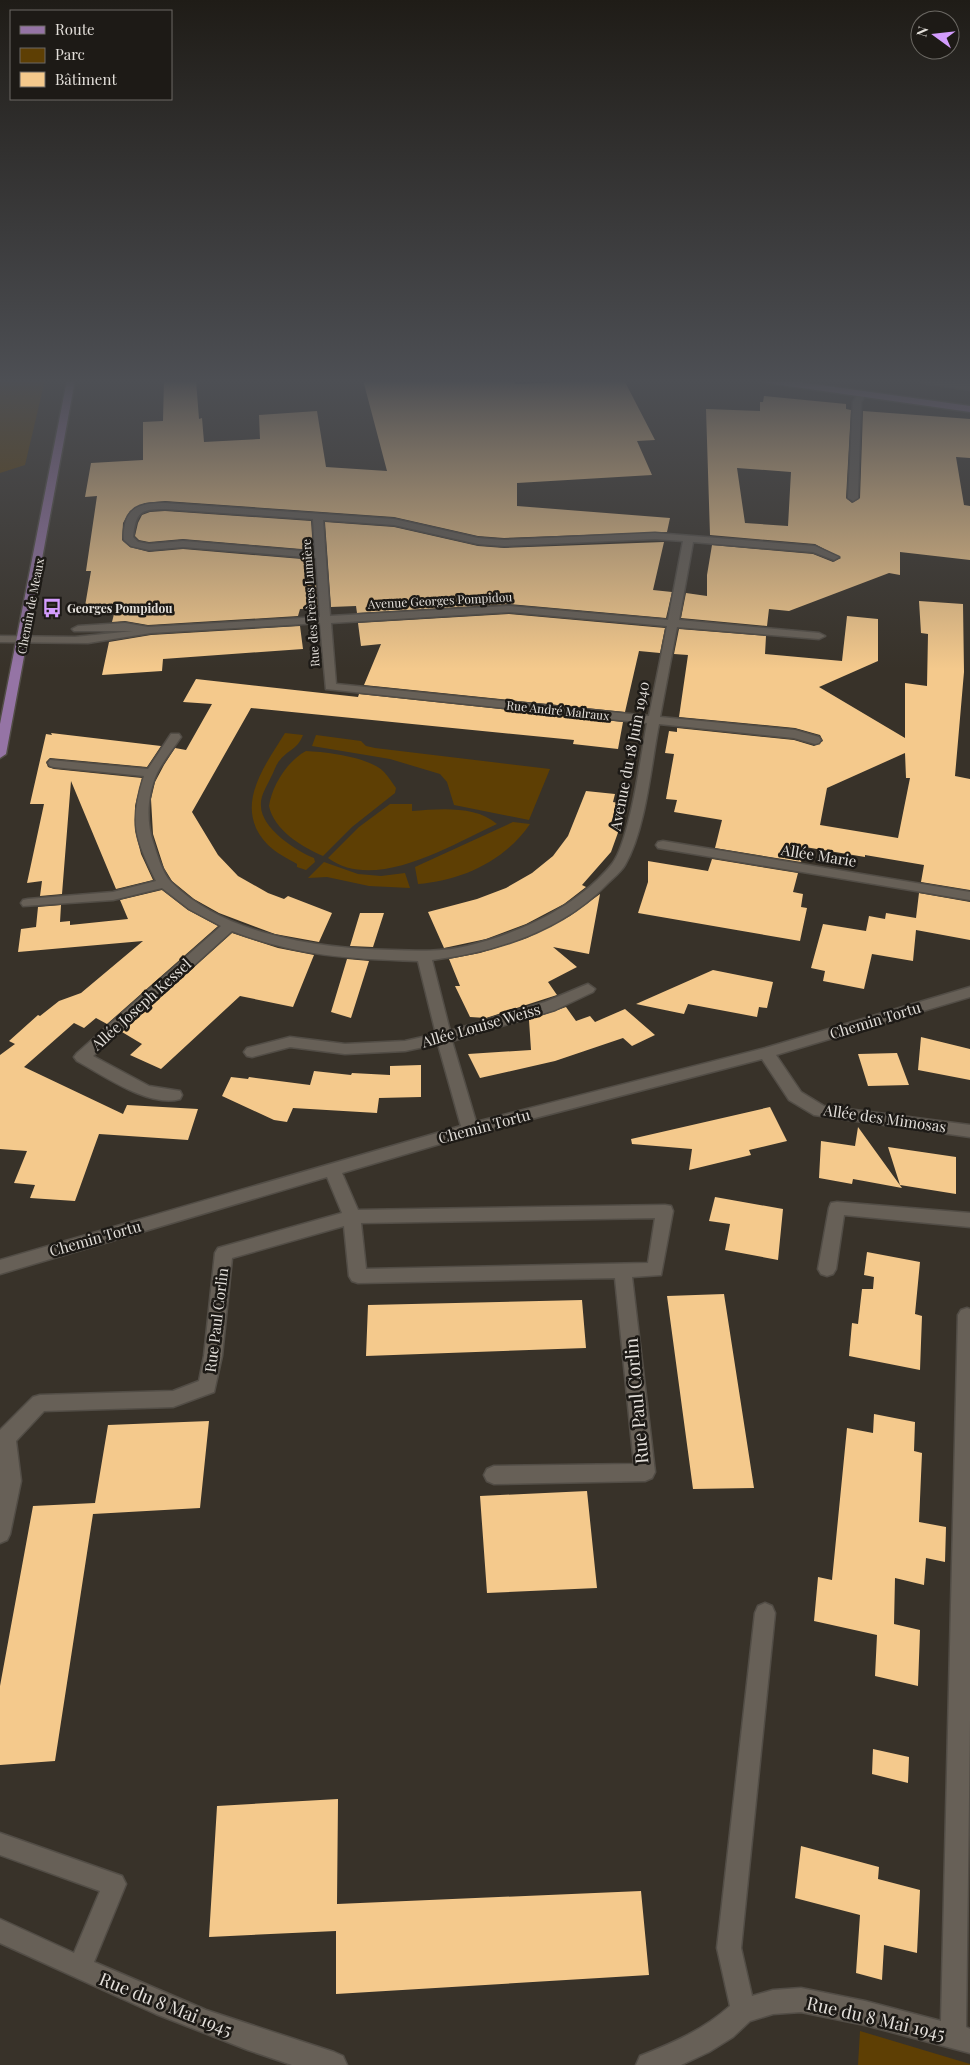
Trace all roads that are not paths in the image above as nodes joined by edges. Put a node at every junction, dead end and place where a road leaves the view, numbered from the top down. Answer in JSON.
{"nodes":[{"id":1,"x":54,"y":476,"type":"edge"},
{"id":2,"x":854,"y":476,"type":"edge"},
{"id":3,"x":853,"y":498,"type":"dead end"},
{"id":4,"x":318,"y":517,"type":"junction"},
{"id":5,"x":689,"y":539,"type":"junction"},
{"id":6,"x":319,"y":555,"type":"junction"},
{"id":7,"x":834,"y":557,"type":"dead end"},
{"id":8,"x":325,"y":620,"type":"junction"},
{"id":9,"x":671,"y":623,"type":"junction"},
{"id":10,"x":819,"y":636,"type":"dead end"},
{"id":11,"x":24,"y":638,"type":"junction"},
{"id":12,"x":0,"y":639,"type":"edge"},
{"id":13,"x":330,"y":687,"type":"joint"},
{"id":14,"x":653,"y":720,"type":"junction"},
{"id":15,"x":175,"y":737,"type":"dead end"},
{"id":16,"x":815,"y":740,"type":"dead end"},
{"id":17,"x":0,"y":754,"type":"edge"},
{"id":18,"x":54,"y":763,"type":"dead end"},
{"id":19,"x":151,"y":773,"type":"junction"},
{"id":20,"x":663,"y":845,"type":"dead end"},
{"id":21,"x":164,"y":883,"type":"junction"},
{"id":22,"x":970,"y":896,"type":"edge"},
{"id":23,"x":28,"y":903,"type":"dead end"},
{"id":24,"x":230,"y":925,"type":"junction"},
{"id":25,"x":424,"y":956,"type":"junction"},
{"id":26,"x":588,"y":989,"type":"dead end"},
{"id":27,"x":970,"y":992,"type":"edge"},
{"id":28,"x":444,"y":1038,"type":"junction"},
{"id":29,"x":252,"y":1052,"type":"dead end"},
{"id":30,"x":766,"y":1053,"type":"junction"},
{"id":31,"x":174,"y":1095,"type":"dead end"},
{"id":32,"x":470,"y":1128,"type":"junction"},
{"id":33,"x":970,"y":1130,"type":"edge"},
{"id":34,"x":332,"y":1168,"type":"junction"},
{"id":35,"x":352,"y":1217,"type":"junction"},
{"id":36,"x":970,"y":1220,"type":"edge"},
{"id":37,"x":0,"y":1266,"type":"edge"},
{"id":38,"x":827,"y":1270,"type":"dead end"},
{"id":39,"x":623,"y":1271,"type":"junction"},
{"id":40,"x":968,"y":1315,"type":"dead end"},
{"id":41,"x":3,"y":1438,"type":"edge"},
{"id":42,"x":494,"y":1475,"type":"dead end"},
{"id":43,"x":0,"y":1534,"type":"edge"},
{"id":44,"x":766,"y":1614,"type":"dead end"},
{"id":45,"x":0,"y":1844,"type":"edge"},
{"id":46,"x":1,"y":1933,"type":"edge"},
{"id":47,"x":80,"y":1968,"type":"junction"},
{"id":48,"x":743,"y":2011,"type":"junction"},
{"id":49,"x":962,"y":2039,"type":"edge"},
{"id":50,"x":334,"y":2065,"type":"edge"},
{"id":51,"x":649,"y":2065,"type":"edge"}],
"edges":[{"from":1,"to":11,"type":"main road","name":"Chemin de Meaux"},
{"from":2,"to":3,"type":"street"},
{"from":4,"to":5,"type":"street"},
{"from":4,"to":6,"type":"street","name":"Rue des Frères Lumière"},
{"from":4,"to":6,"type":"street"},
{"from":5,"to":7,"type":"street"},
{"from":5,"to":9,"type":"street","name":"Avenue du 18 Juin 1940"},
{"from":6,"to":8,"type":"street","name":"Rue des Frères Lumière"},
{"from":8,"to":9,"type":"street","name":"Avenue Georges Pompidou"},
{"from":8,"to":11,"type":"street","name":"Avenue Georges Pompidou"},
{"from":8,"to":13,"type":"street","name":"Rue des Frères Lumière"},
{"from":9,"to":10,"type":"street","name":"Avenue Georges Pompidou"},
{"from":9,"to":14,"type":"street","name":"Avenue du 18 Juin 1940"},
{"from":11,"to":12,"type":"street","name":"Avenue Georges Pompidou"},
{"from":11,"to":17,"type":"main road","name":"Chemin de Meaux"},
{"from":13,"to":14,"type":"street","name":"Rue André Malraux"},
{"from":14,"to":16,"type":"street","name":"Rue André Malraux"},
{"from":14,"to":25,"type":"street","name":"Avenue du 18 Juin 1940"},
{"from":15,"to":19,"type":"street","name":"Avenue du 18 Juin 1940"},
{"from":18,"to":19,"type":"street"},
{"from":19,"to":21,"type":"street","name":"Avenue du 18 Juin 1940"},
{"from":20,"to":22,"type":"street","name":"Allée Marie"},
{"from":21,"to":23,"type":"street"},
{"from":21,"to":24,"type":"street","name":"Avenue du 18 Juin 1940"},
{"from":24,"to":25,"type":"street","name":"Avenue du 18 Juin 1940"},
{"from":24,"to":31,"type":"street","name":"Allée Joseph Kessel"},
{"from":25,"to":28,"type":"street"},
{"from":26,"to":28,"type":"street","name":"Allée Louise Weiss"},
{"from":27,"to":30,"type":"street","name":"Chemin Tortu"},
{"from":28,"to":29,"type":"street","name":"Allée Louise Weiss"},
{"from":28,"to":32,"type":"street"},
{"from":30,"to":32,"type":"street","name":"Chemin Tortu"},
{"from":30,"to":33,"type":"street","name":"Allée des Mimosas"},
{"from":32,"to":34,"type":"street","name":"Chemin Tortu"},
{"from":34,"to":35,"type":"street","name":"Rue Paul Corlin"},
{"from":34,"to":37,"type":"street","name":"Chemin Tortu"},
{"from":35,"to":39,"type":"street","name":"Rue Paul Corlin"},
{"from":35,"to":39,"type":"street","name":"Rue Paul Corlin"},
{"from":35,"to":41,"type":"street","name":"Rue Paul Corlin"},
{"from":36,"to":38,"type":"street"},
{"from":39,"to":42,"type":"street","name":"Rue Paul Corlin"},
{"from":40,"to":49,"type":"street"},
{"from":41,"to":43,"type":"street"},
{"from":44,"to":48,"type":"street"},
{"from":45,"to":47,"type":"street"},
{"from":46,"to":47,"type":"street","name":"Rue du 8 Mai 1945"},
{"from":47,"to":50,"type":"street","name":"Rue du 8 Mai 1945"},
{"from":48,"to":49,"type":"street","name":"Rue du 8 Mai 1945"},
{"from":48,"to":51,"type":"street","name":"Rue du 8 Mai 1945"}]}
